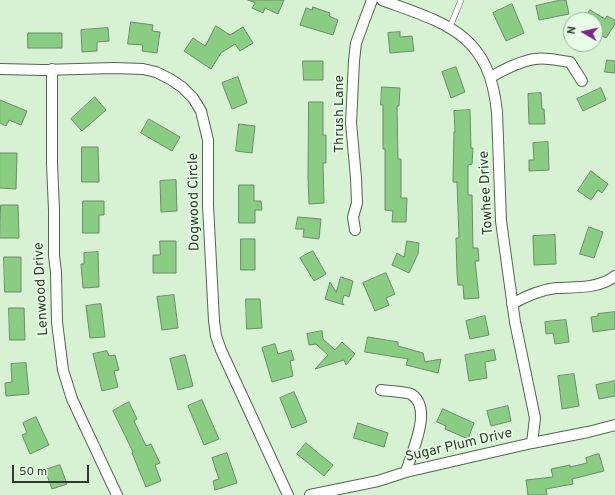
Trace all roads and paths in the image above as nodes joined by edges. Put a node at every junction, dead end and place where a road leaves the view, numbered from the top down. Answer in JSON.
{"nodes":[{"id":1,"x":372,"y":0,"type":"edge"},
{"id":2,"x":382,"y":0,"type":"edge"},
{"id":3,"x":461,"y":0,"type":"edge"},
{"id":4,"x":450,"y":27,"type":"junction"},
{"id":5,"x":0,"y":69,"type":"edge"},
{"id":6,"x":52,"y":69,"type":"junction"},
{"id":7,"x":491,"y":78,"type":"junction"},
{"id":8,"x":582,"y":81,"type":"dead end"},
{"id":9,"x":355,"y":230,"type":"dead end"},
{"id":10,"x":615,"y":276,"type":"edge"},
{"id":11,"x":512,"y":304,"type":"junction"},
{"id":12,"x":380,"y":390,"type":"dead end"},
{"id":13,"x":615,"y":425,"type":"edge"},
{"id":14,"x":532,"y":443,"type":"junction"},
{"id":15,"x":406,"y":472,"type":"junction"},
{"id":16,"x":117,"y":495,"type":"edge"},
{"id":17,"x":288,"y":495,"type":"edge"},
{"id":18,"x":310,"y":495,"type":"edge"}],
"edges":[{"from":1,"to":9,"type":"street","name":"Thrush Lane"},
{"from":2,"to":4,"type":"street","name":"Towhee Drive"},
{"from":3,"to":4,"type":"lane"},
{"from":4,"to":7,"type":"street","name":"Towhee Drive"},
{"from":5,"to":6,"type":"street","name":"Dogwood Circle"},
{"from":6,"to":16,"type":"street","name":"Lenwood Drive"},
{"from":6,"to":17,"type":"street","name":"Dogwood Circle"},
{"from":7,"to":8,"type":"street"},
{"from":7,"to":11,"type":"street","name":"Towhee Drive"},
{"from":10,"to":11,"type":"street"},
{"from":11,"to":14,"type":"street","name":"Towhee Drive"},
{"from":12,"to":15,"type":"street"},
{"from":13,"to":14,"type":"street","name":"Sugar Plum Drive"},
{"from":14,"to":15,"type":"street","name":"Sugar Plum Drive"},
{"from":15,"to":18,"type":"street","name":"Sugar Plum Drive"}]}
